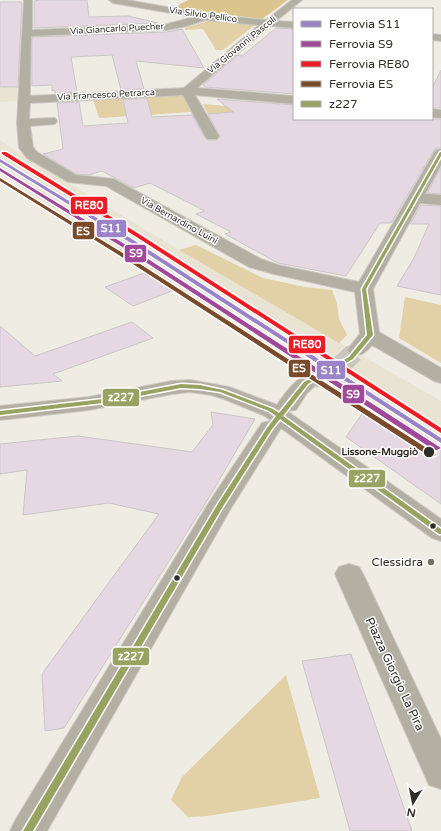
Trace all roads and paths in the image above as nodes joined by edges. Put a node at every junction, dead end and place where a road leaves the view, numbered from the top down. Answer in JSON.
{"nodes":[{"id":1,"x":28,"y":0,"type":"edge"},
{"id":2,"x":113,"y":0,"type":"edge"},
{"id":3,"x":298,"y":0,"type":"edge"},
{"id":4,"x":206,"y":17,"type":"junction"},
{"id":5,"x":268,"y":23,"type":"junction"},
{"id":6,"x":293,"y":26,"type":"edge"},
{"id":7,"x":28,"y":33,"type":"junction"},
{"id":8,"x":187,"y":91,"type":"junction"},
{"id":9,"x":25,"y":100,"type":"junction"},
{"id":10,"x":293,"y":100,"type":"edge"},
{"id":11,"x":51,"y":121,"type":"dead end"},
{"id":12,"x":23,"y":123,"type":"junction"},
{"id":13,"x":212,"y":136,"type":"dead end"},
{"id":14,"x":441,"y":153,"type":"edge"},
{"id":15,"x":415,"y":198,"type":"junction"},
{"id":16,"x":441,"y":200,"type":"edge"},
{"id":17,"x":364,"y":288,"type":"junction"},
{"id":18,"x":370,"y":335,"type":"junction"},
{"id":19,"x":357,"y":350,"type":"tunnel mouth"},
{"id":20,"x":441,"y":377,"type":"edge"},
{"id":21,"x":312,"y":379,"type":"tunnel mouth"},
{"id":22,"x":0,"y":413,"type":"edge"},
{"id":23,"x":276,"y":415,"type":"junction"},
{"id":24,"x":441,"y":532,"type":"edge"},
{"id":25,"x":349,"y":574,"type":"dead end"},
{"id":26,"x":441,"y":774,"type":"edge"},
{"id":27,"x":28,"y":831,"type":"edge"}],
"edges":[{"from":1,"to":7,"type":"street","name":"Via Bernardino Luini"},
{"from":2,"to":4,"type":"street","name":"Via Silvio Pellico"},
{"from":3,"to":5,"type":"street","name":"Via Giovanni Pascoli"},
{"from":4,"to":5,"type":"street","name":"Via Silvio Pellico"},
{"from":4,"to":7,"type":"street","name":"Via Giancarlo Puecher"},
{"from":5,"to":6,"type":"street","name":"Via Silvio Pellico"},
{"from":5,"to":8,"type":"street","name":"Via Giovanni Pascoli"},
{"from":7,"to":9,"type":"street","name":"Via Bernardino Luini"},
{"from":8,"to":9,"type":"street","name":"Via Francesco Petrarca"},
{"from":8,"to":10,"type":"street","name":"Via Francesco Petrarca"},
{"from":8,"to":13,"type":"street"},
{"from":9,"to":12,"type":"street","name":"Via Bernardino Luini"},
{"from":11,"to":12,"type":"street"},
{"from":12,"to":17,"type":"street","name":"Via Bernardino Luini"},
{"from":14,"to":15,"type":"street"},
{"from":15,"to":16,"type":"street"},
{"from":15,"to":17,"type":"street"},
{"from":17,"to":18,"type":"street"},
{"from":18,"to":19,"type":"street"},
{"from":18,"to":20,"type":"street"},
{"from":21,"to":23,"type":"street"},
{"from":22,"to":23,"type":"street"},
{"from":23,"to":24,"type":"street"},
{"from":23,"to":27,"type":"street"},
{"from":25,"to":26,"type":"street","name":"Piazza Giorgio La Pira"}]}
